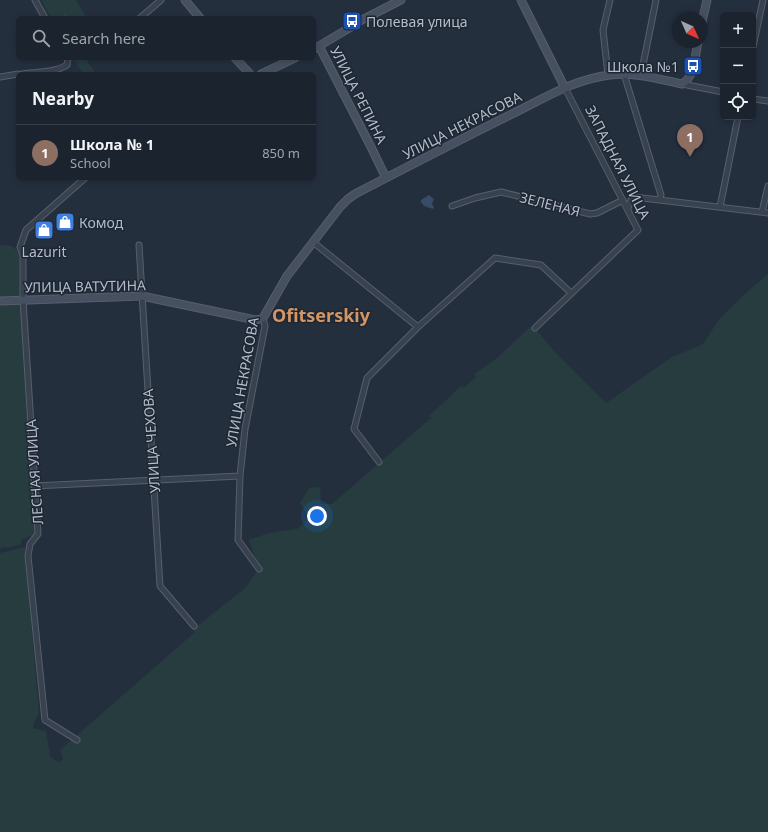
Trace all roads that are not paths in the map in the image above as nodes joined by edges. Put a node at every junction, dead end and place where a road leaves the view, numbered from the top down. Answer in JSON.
{"nodes":[{"id":1,"x":35,"y":0,"type":"edge"},
{"id":2,"x":161,"y":0,"type":"edge"},
{"id":3,"x":185,"y":0,"type":"edge"},
{"id":4,"x":401,"y":0,"type":"edge"},
{"id":5,"x":521,"y":0,"type":"edge"},
{"id":6,"x":610,"y":0,"type":"edge"},
{"id":7,"x":656,"y":0,"type":"edge"},
{"id":8,"x":707,"y":0,"type":"edge"},
{"id":9,"x":763,"y":0,"type":"edge"},
{"id":10,"x":704,"y":12,"type":"edge"},
{"id":11,"x":45,"y":16,"type":"edge"},
{"id":12,"x":142,"y":16,"type":"edge"},
{"id":13,"x":198,"y":16,"type":"edge"},
{"id":14,"x":756,"y":33,"type":"edge"},
{"id":15,"x":317,"y":47,"type":"edge"},
{"id":16,"x":697,"y":48,"type":"edge"},
{"id":17,"x":68,"y":60,"type":"edge"},
{"id":18,"x":237,"y":60,"type":"edge"},
{"id":19,"x":291,"y":60,"type":"edge"},
{"id":20,"x":45,"y":72,"type":"edge"},
{"id":21,"x":248,"y":72,"type":"edge"},
{"id":22,"x":265,"y":72,"type":"edge"},
{"id":23,"x":16,"y":74,"type":"edge"},
{"id":24,"x":624,"y":74,"type":"junction"},
{"id":25,"x":608,"y":75,"type":"junction"},
{"id":26,"x":641,"y":75,"type":"junction"},
{"id":27,"x":0,"y":77,"type":"edge"},
{"id":28,"x":682,"y":84,"type":"junction"},
{"id":29,"x":566,"y":88,"type":"junction"},
{"id":30,"x":720,"y":91,"type":"edge"},
{"id":31,"x":756,"y":100,"type":"edge"},
{"id":32,"x":768,"y":102,"type":"edge"},
{"id":33,"x":737,"y":120,"type":"edge"},
{"id":34,"x":386,"y":178,"type":"junction"},
{"id":35,"x":83,"y":180,"type":"edge"},
{"id":36,"x":768,"y":186,"type":"edge"},
{"id":37,"x":660,"y":199,"type":"junction"},
{"id":38,"x":623,"y":200,"type":"junction"},
{"id":39,"x":452,"y":206,"type":"dead end"},
{"id":40,"x":720,"y":207,"type":"junction"},
{"id":41,"x":628,"y":208,"type":"junction"},
{"id":42,"x":765,"y":212,"type":"edge"},
{"id":43,"x":313,"y":242,"type":"junction"},
{"id":44,"x":139,"y":245,"type":"dead end"},
{"id":45,"x":571,"y":293,"type":"junction"},
{"id":46,"x":142,"y":296,"type":"junction"},
{"id":47,"x":23,"y":300,"type":"junction"},
{"id":48,"x":0,"y":301,"type":"edge"},
{"id":49,"x":263,"y":318,"type":"junction"},
{"id":50,"x":418,"y":327,"type":"junction"},
{"id":51,"x":535,"y":328,"type":"dead end"},
{"id":52,"x":380,"y":462,"type":"dead end"},
{"id":53,"x":240,"y":476,"type":"junction"},
{"id":54,"x":154,"y":481,"type":"junction"},
{"id":55,"x":34,"y":486,"type":"junction"},
{"id":56,"x":259,"y":569,"type":"dead end"},
{"id":57,"x":194,"y":626,"type":"dead end"},
{"id":58,"x":77,"y":740,"type":"dead end"}],
"edges":[{"from":1,"to":11,"type":"street"},
{"from":2,"to":12,"type":"street"},
{"from":3,"to":13,"type":"street"},
{"from":4,"to":15,"type":"street"},
{"from":5,"to":29,"type":"street","name":"ЗАПАДНАЯ УЛИЦА"},
{"from":6,"to":25,"type":"street"},
{"from":7,"to":26,"type":"street"},
{"from":8,"to":10,"type":"street"},
{"from":9,"to":14,"type":"street"},
{"from":15,"to":34,"type":"street","name":"УЛИЦА РЕПИНА"},
{"from":16,"to":28,"type":"street"},
{"from":17,"to":20,"type":"street"},
{"from":18,"to":21,"type":"street"},
{"from":19,"to":22,"type":"street"},
{"from":23,"to":27,"type":"street"},
{"from":24,"to":25,"type":"street","name":"УЛИЦА НЕКРАСОВА"},
{"from":24,"to":26,"type":"street","name":"УЛИЦА НЕКРАСОВА"},
{"from":24,"to":37,"type":"street"},
{"from":25,"to":29,"type":"street","name":"УЛИЦА НЕКРАСОВА"},
{"from":26,"to":28,"type":"street","name":"УЛИЦА НЕКРАСОВА"},
{"from":28,"to":30,"type":"street"},
{"from":29,"to":34,"type":"street","name":"УЛИЦА НЕКРАСОВА"},
{"from":29,"to":38,"type":"street","name":"ЗАПАДНАЯ УЛИЦА"},
{"from":31,"to":32,"type":"street"},
{"from":33,"to":40,"type":"street"},
{"from":34,"to":43,"type":"street","name":"УЛИЦА НЕКРАСОВА"},
{"from":35,"to":47,"type":"street","name":"ЛЕСНАЯ УЛИЦА"},
{"from":36,"to":42,"type":"street"},
{"from":37,"to":40,"type":"street"},
{"from":37,"to":41,"type":"street"},
{"from":38,"to":39,"type":"street","name":"ЗЕЛЕНАЯ"},
{"from":38,"to":41,"type":"street","name":"ЗАПАДНАЯ УЛИЦА"},
{"from":40,"to":42,"type":"street"},
{"from":41,"to":45,"type":"street","name":"ЗАПАДНАЯ УЛИЦА"},
{"from":43,"to":49,"type":"street","name":"УЛИЦА НЕКРАСОВА"},
{"from":43,"to":50,"type":"street"},
{"from":44,"to":46,"type":"street","name":"УЛИЦА ЧЕХОВА"},
{"from":45,"to":50,"type":"street"},
{"from":45,"to":51,"type":"street","name":"ЗАПАДНАЯ УЛИЦА"},
{"from":46,"to":47,"type":"street","name":"УЛИЦА ВАТУТИНА"},
{"from":46,"to":49,"type":"street","name":"УЛИЦА ВАТУТИНА"},
{"from":46,"to":54,"type":"street","name":"УЛИЦА ЧЕХОВА"},
{"from":47,"to":48,"type":"street","name":"УЛИЦА ВАТУТИНА"},
{"from":47,"to":55,"type":"street","name":"ЛЕСНАЯ УЛИЦА"},
{"from":49,"to":53,"type":"street","name":"УЛИЦА НЕКРАСОВА"},
{"from":50,"to":52,"type":"street"},
{"from":53,"to":54,"type":"street"},
{"from":53,"to":56,"type":"street","name":"УЛИЦА НЕКРАСОВА"},
{"from":54,"to":55,"type":"street"},
{"from":54,"to":57,"type":"street","name":"УЛИЦА ЧЕХОВА"},
{"from":55,"to":58,"type":"street","name":"ЛЕСНАЯ УЛИЦА"}]}
